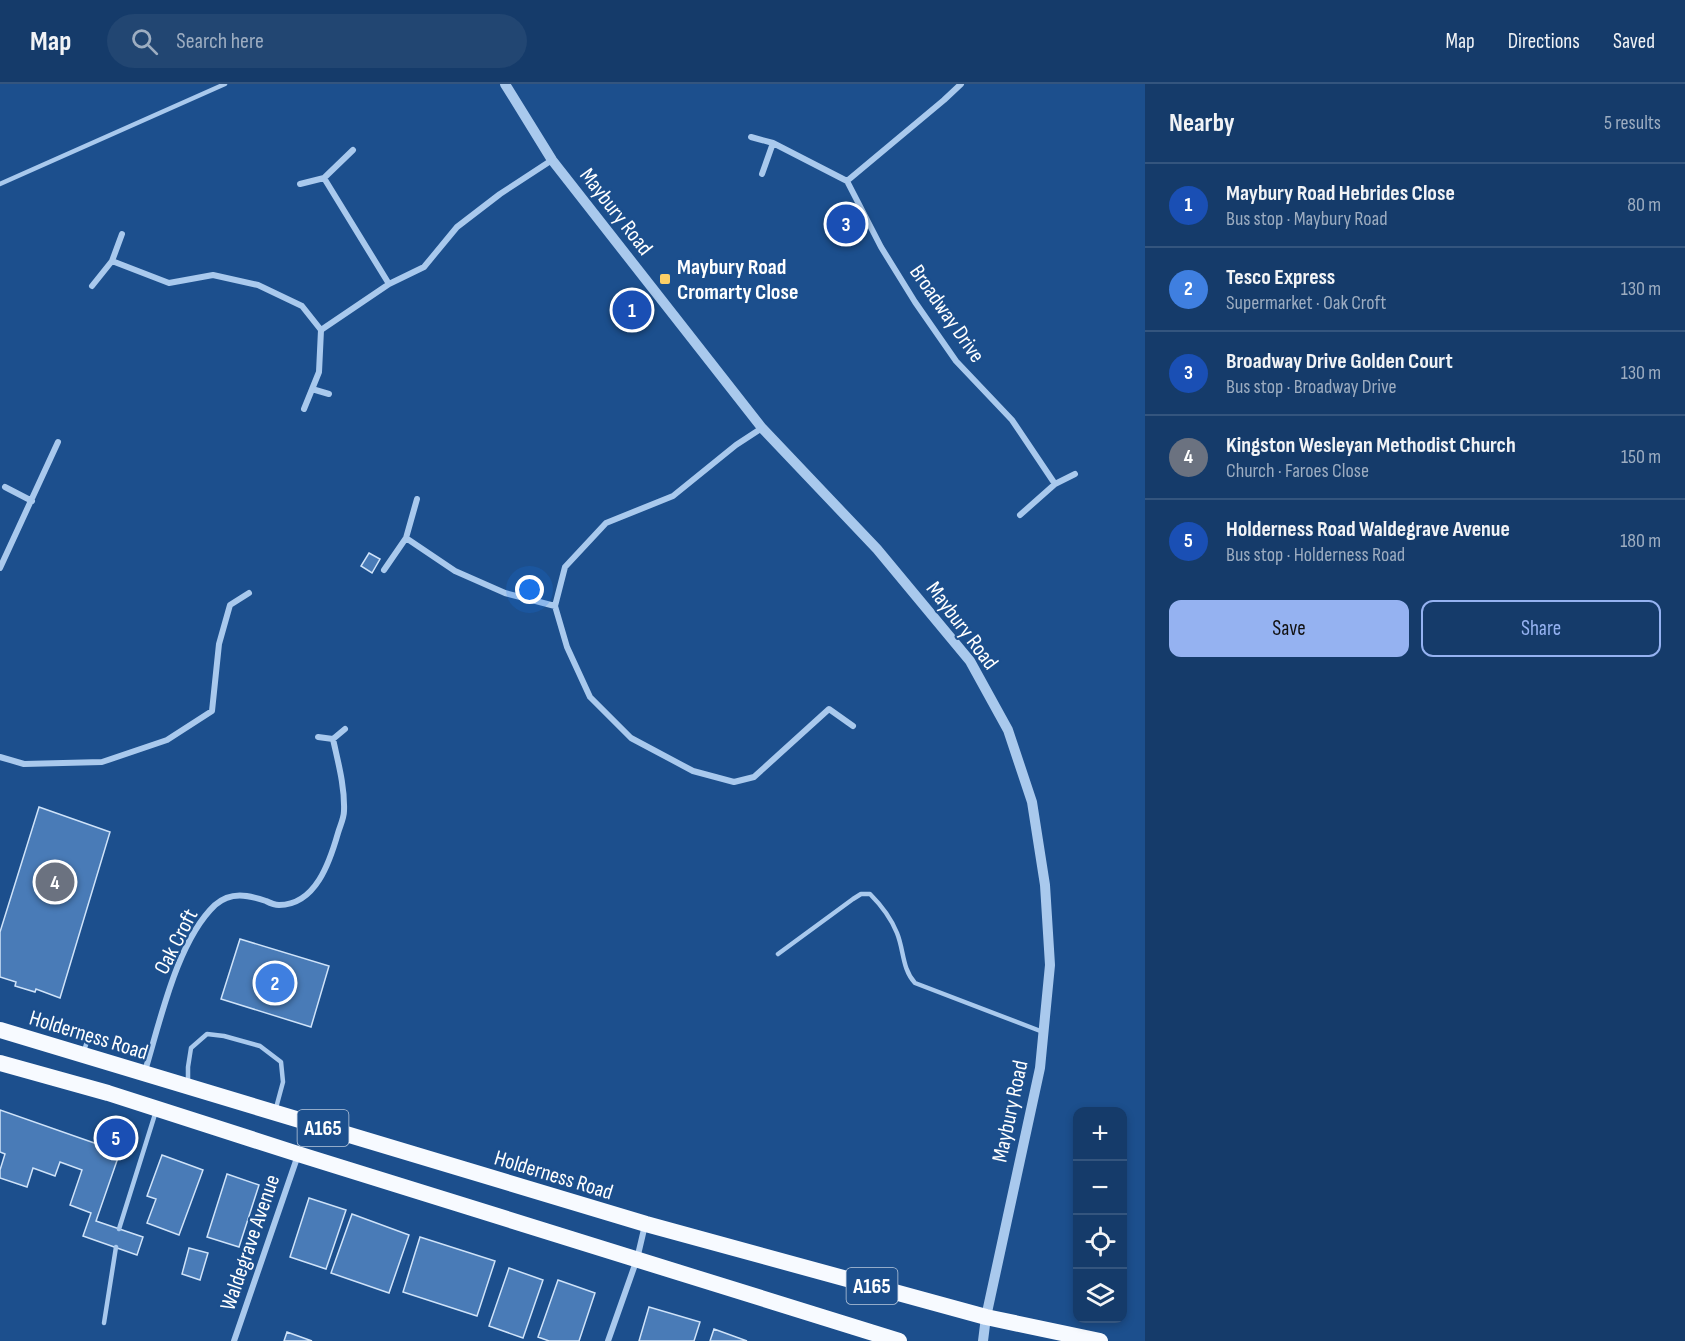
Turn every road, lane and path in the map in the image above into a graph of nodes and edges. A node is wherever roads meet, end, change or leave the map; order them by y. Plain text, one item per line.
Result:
1 (225, 84) edge
2 (505, 84) edge
3 (962, 84) edge
4 (751, 137) dead end
5 (773, 143) junction
6 (352, 150) dead end
7 (552, 160) junction
8 (762, 174) dead end
9 (324, 178) junction
10 (847, 181) junction
11 (0, 184) edge
12 (300, 184) dead end
13 (122, 234) dead end
14 (112, 261) junction
15 (389, 284) junction
16 (92, 286) dead end
17 (321, 330) junction
18 (312, 389) junction
19 (329, 394) dead end
20 (304, 409) dead end
21 (762, 428) junction
22 (58, 442) dead end
23 (1074, 474) dead end
24 (1055, 484) junction
25 (5, 487) dead end
26 (417, 499) dead end
27 (32, 501) junction
28 (1020, 515) dead end
29 (406, 538) junction
30 (0, 568) edge
31 (384, 570) dead end
32 (249, 593) dead end
33 (555, 606) junction
34 (853, 726) dead end
35 (345, 729) dead end
36 (318, 737) dead end
37 (333, 739) junction
38 (0, 757) edge
39 (778, 954) dead end
40 (0, 1030) edge
41 (1043, 1032) junction
42 (89, 1035) dead end
43 (82, 1056) junction
44 (0, 1063) edge
45 (144, 1075) junction
46 (189, 1088) junction
47 (157, 1109) junction
48 (274, 1114) junction
49 (298, 1154) junction
50 (646, 1224) junction
51 (119, 1229) dead end
52 (116, 1247) dead end
53 (637, 1259) junction
54 (986, 1317) junction
55 (104, 1323) dead end
56 (234, 1341) edge
57 (608, 1341) edge
58 (899, 1341) edge
59 (982, 1341) edge
60 (1100, 1341) edge

1 - 11 lane
2 - 7 street, Maybury Road
3 - 10 street
4 - 5 street
5 - 8 street
5 - 10 street
6 - 9 street
7 - 15 street
7 - 21 street, Maybury Road
9 - 12 street
9 - 15 street
10 - 24 street, Broadway Drive
13 - 14 street
14 - 16 street
14 - 17 street
15 - 17 street
17 - 18 street
18 - 19 street
18 - 20 street
21 - 33 street
21 - 41 street, Maybury Road
22 - 27 street
23 - 24 street
24 - 28 street
25 - 27 street
26 - 29 street
27 - 30 street
29 - 31 street
29 - 33 street
32 - 38 street
33 - 34 street
35 - 37 street
36 - 37 street
37 - 45 street, Oak Croft
39 - 41 lane
40 - 43 highway, Holderness Road / A165
41 - 54 street, Maybury Road
42 - 43 lane
43 - 45 highway, Holderness Road / A165
44 - 47 highway, A165
45 - 46 highway, Holderness Road / A165
46 - 48 highway, Holderness Road / A165
46 - 48 lane
47 - 49 highway, A165
47 - 51 lane
48 - 50 highway, Holderness Road / A165
49 - 53 highway, A165
49 - 56 street, Waldegrave Avenue
50 - 53 street
50 - 54 highway, Holderness Road / A165
52 - 55 lane
53 - 57 street
53 - 58 highway, A165
54 - 59 street, Maybury Road
54 - 60 highway, Holderness Road / A165

